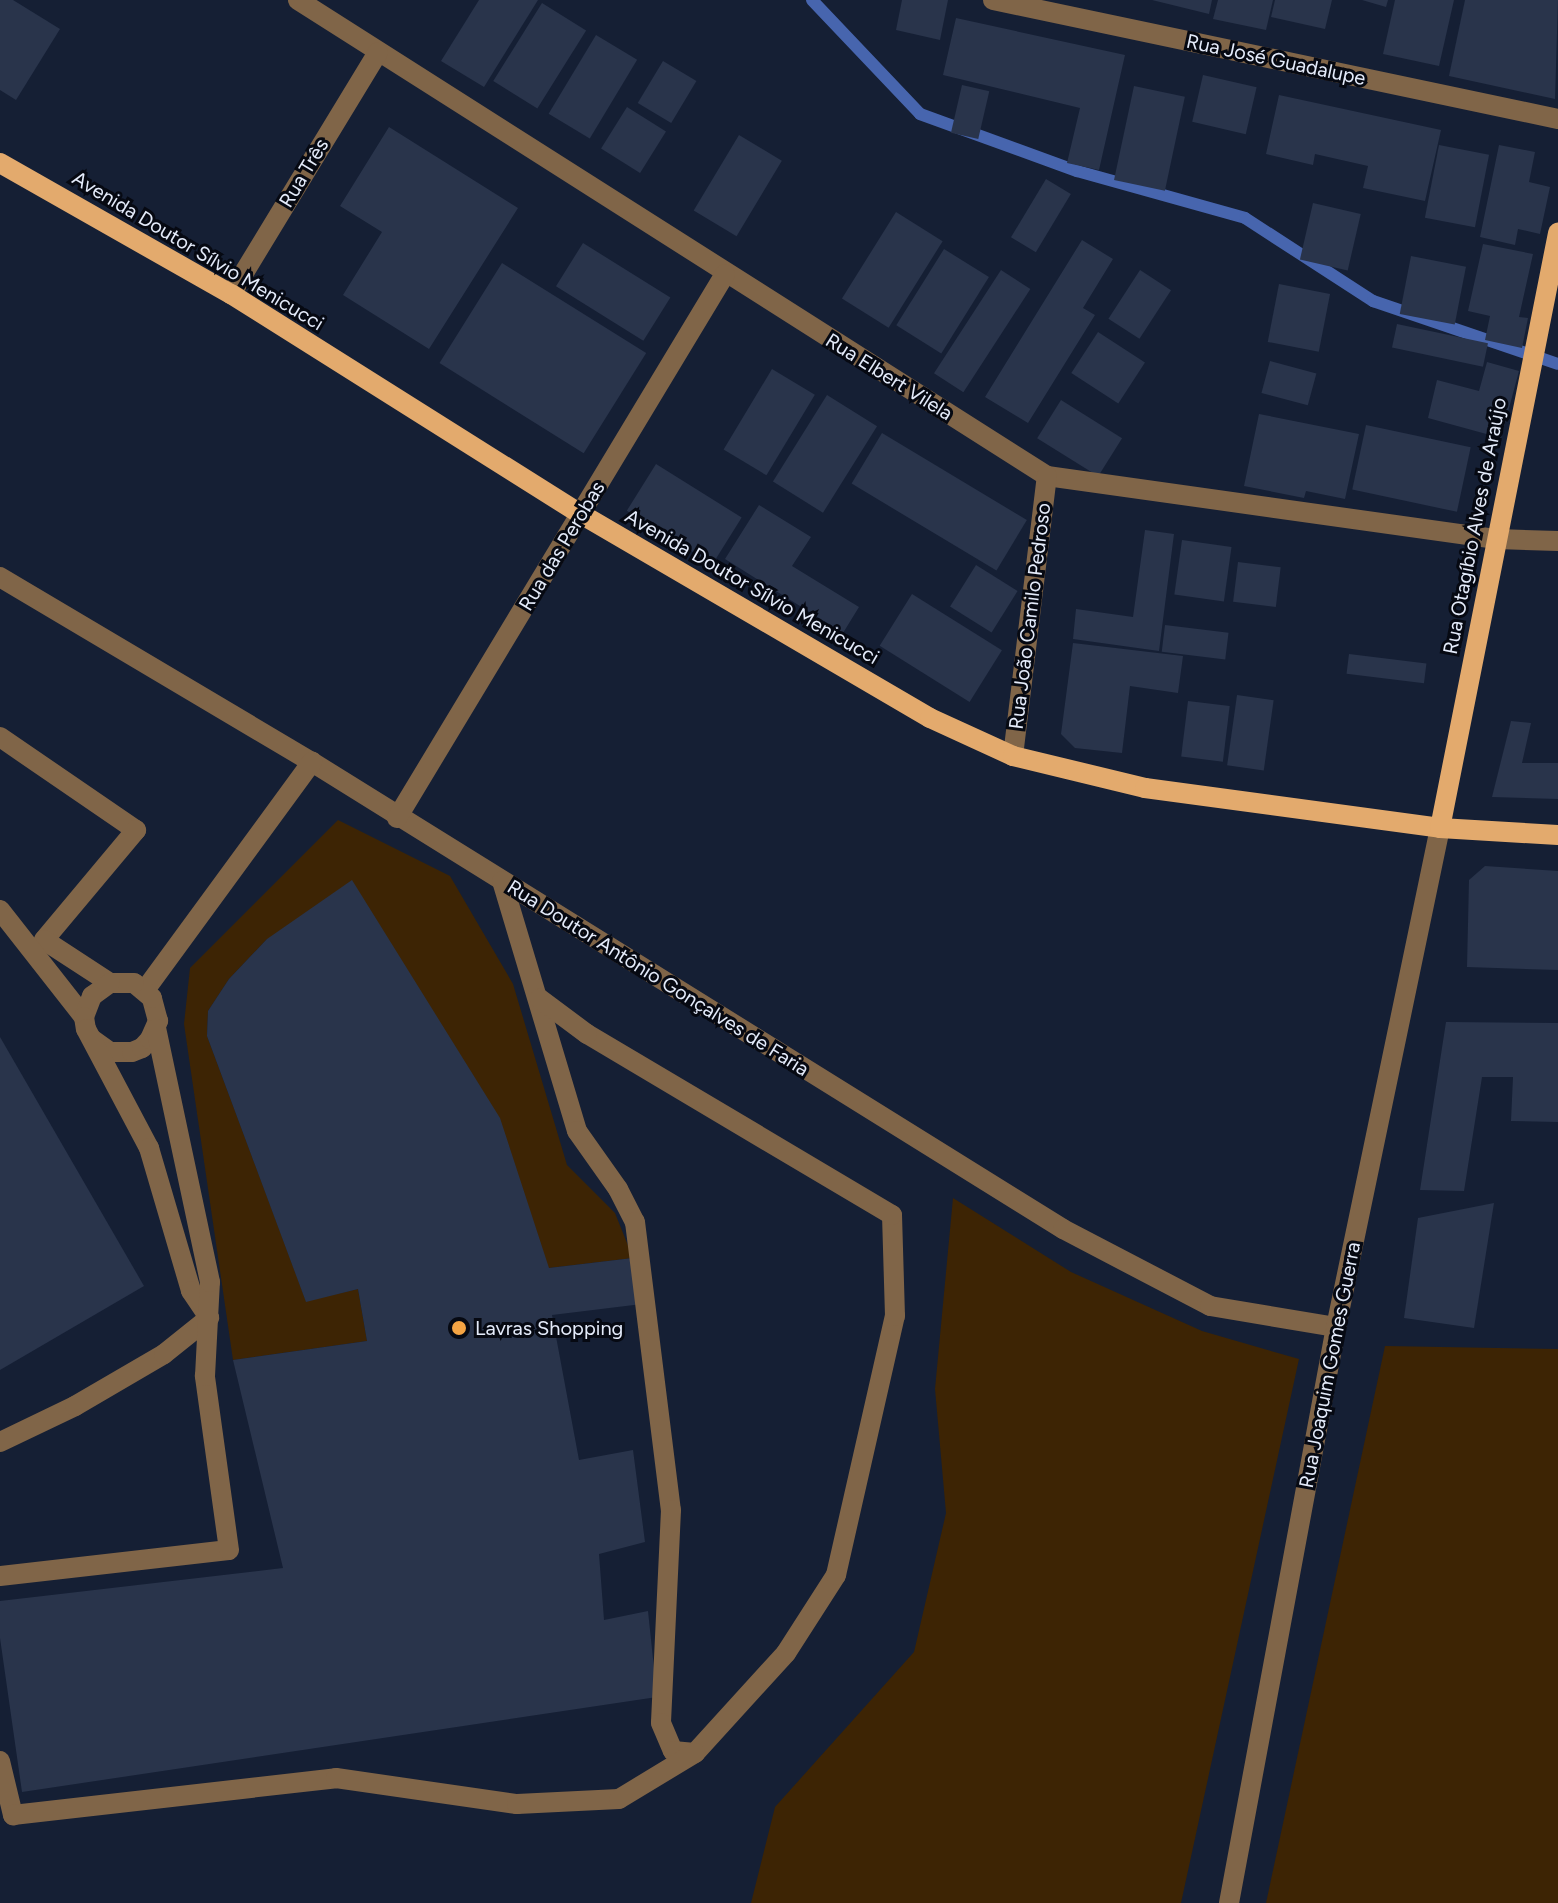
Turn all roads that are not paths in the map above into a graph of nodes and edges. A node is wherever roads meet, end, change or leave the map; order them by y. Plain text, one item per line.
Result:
1 (298, 0) edge
2 (993, 0) edge
3 (378, 52) junction
4 (1558, 119) edge
5 (0, 163) edge
6 (1558, 233) edge
7 (725, 274) junction
8 (231, 294) junction
9 (1047, 476) junction
10 (581, 514) junction
11 (1497, 539) junction
12 (1558, 541) edge
13 (0, 577) edge
14 (0, 737) edge
15 (1013, 756) junction
16 (312, 762) junction
17 (397, 818) junction
18 (1440, 828) junction
19 (1558, 835) edge
20 (502, 881) junction
21 (0, 910) edge
22 (110, 983) junction
23 (145, 990) junction
24 (540, 999) junction
25 (84, 1017) junction
26 (156, 1029) junction
27 (92, 1039) junction
28 (209, 1318) junction
29 (1336, 1327) junction
30 (0, 1442) edge
31 (0, 1576) edge
32 (695, 1753) junction
33 (0, 1761) edge
34 (1229, 1903) edge

1 - 3 street, Rua Elbert Vilela
2 - 4 street, Rua José Guadalupe
3 - 7 street, Rua Elbert Vilela
3 - 8 street, Rua Três
5 - 8 main road, Avenida Doutor Sílvio Menicucci
6 - 11 main road, Rua Otagíbio Alves de Araújo
7 - 9 street, Rua Elbert Vilela
7 - 10 street, Rua das Perobas
8 - 10 main road, Avenida Doutor Sílvio Menicucci
9 - 11 street, Rua Elbert Vilela
9 - 15 street, Rua João Camilo Pedroso
10 - 15 main road, Avenida Doutor Sílvio Menicucci
10 - 17 street, Rua das Perobas
11 - 12 street, Rua Elbert Vilela
11 - 18 main road, Rua Otagíbio Alves de Araújo
13 - 16 street, Rua Doutor Antônio Gonçalves de Faria
14 - 22 street
15 - 18 main road, Avenida Doutor Sílvio Menicucci
16 - 17 street, Rua Doutor Antônio Gonçalves de Faria
16 - 23 street
17 - 20 street, Rua Doutor Antônio Gonçalves de Faria
18 - 19 main road, Avenida Doutor Sílvio Menicucci
18 - 29 street, Rua Joaquim Gomes Guerra
20 - 24 street
20 - 29 street, Rua Doutor Antônio Gonçalves de Faria
21 - 25 street
22 - 23 street
22 - 25 street
23 - 26 street
24 - 32 street
24 - 32 street
25 - 27 street
26 - 27 street
26 - 28 street
27 - 28 street
28 - 30 street
28 - 31 street
29 - 34 street, Rua Joaquim Gomes Guerra
32 - 33 street

